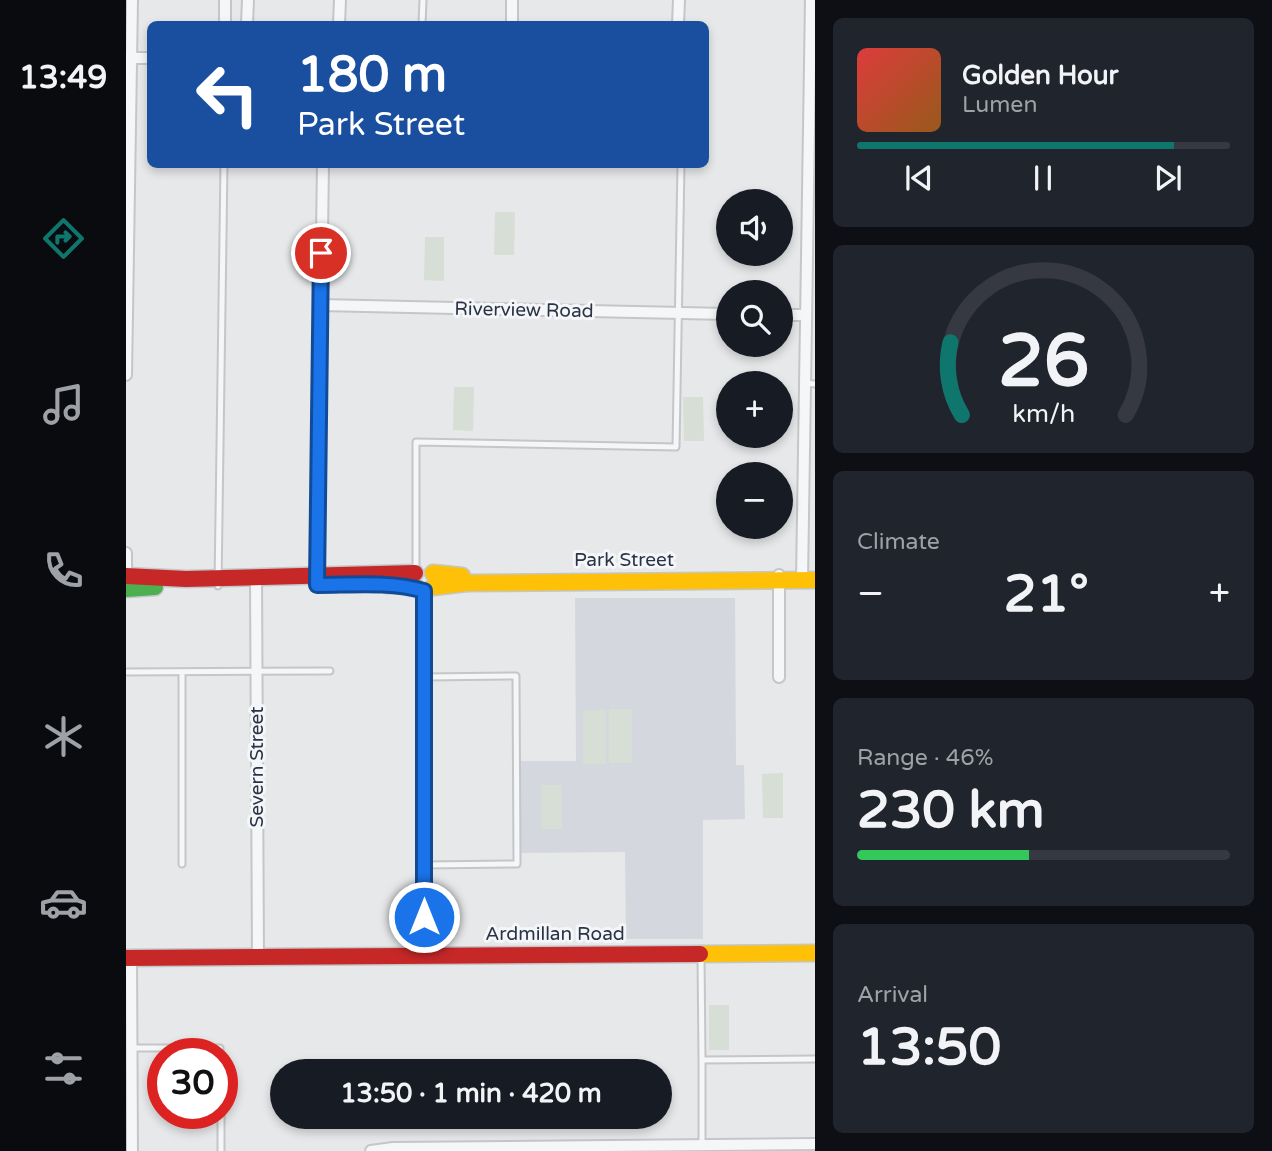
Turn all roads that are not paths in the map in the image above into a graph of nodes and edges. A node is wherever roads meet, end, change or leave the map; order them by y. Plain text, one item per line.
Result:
1 (132, 0) edge
2 (225, 0) edge
3 (248, 0) edge
4 (340, 0) edge
5 (423, 0) edge
6 (512, 0) edge
7 (679, 0) edge
8 (811, 0) edge
9 (225, 21) edge
10 (247, 21) edge
11 (340, 21) edge
12 (422, 21) edge
13 (512, 21) edge
14 (678, 21) edge
15 (128, 58) edge
16 (147, 58) edge
17 (225, 168) edge
18 (323, 168) edge
19 (681, 168) edge
20 (320, 305) junction
21 (678, 313) junction
22 (716, 314) edge
23 (793, 315) edge
24 (804, 315) junction
25 (126, 376) edge
26 (809, 384) edge
27 (126, 553) edge
28 (126, 576) edge
29 (809, 576) edge
30 (779, 577) junction
31 (423, 580) junction
32 (317, 581) junction
33 (218, 582) junction
34 (256, 582) junction
35 (126, 587) edge
36 (257, 671) junction
37 (330, 671) dead end
38 (126, 672) edge
39 (181, 673) junction
40 (425, 677) junction
41 (779, 677) dead end
42 (182, 864) dead end
43 (424, 864) junction
44 (815, 953) edge
45 (701, 954) junction
46 (258, 956) junction
47 (424, 956) junction
48 (128, 958) edge
49 (132, 1048) junction
50 (147, 1048) edge
51 (815, 1059) edge
52 (702, 1060) junction
53 (221, 1129) edge
54 (815, 1144) edge
55 (708, 1147) edge
56 (561, 1149) edge
57 (132, 1151) edge
58 (221, 1151) edge
59 (371, 1151) edge

1 - 15 street
2 - 9 street
3 - 10 street
4 - 11 street
5 - 12 lane
6 - 13 street
7 - 14 street
8 - 24 street
15 - 16 street
15 - 25 street
17 - 33 lane
18 - 20 street
19 - 21 lane
20 - 21 street, Riverview Road
20 - 32 street
21 - 22 street, Riverview Road
21 - 31 lane
23 - 24 street
24 - 26 street
26 - 29 street
27 - 28 street
28 - 33 street, Park Street
28 - 35 street
29 - 30 street, Park Street
30 - 31 street, Park Street
30 - 41 street
31 - 32 street, Park Street
31 - 40 street
32 - 34 street, Park Street
33 - 34 street, Park Street
33 - 35 street, Park Street
34 - 36 street, Severn Street
36 - 37 lane
36 - 39 lane
36 - 46 street, Severn Street
38 - 39 lane
39 - 42 lane
40 - 43 street
40 - 43 lane
43 - 47 street
44 - 45 street, Ardmillan Road
45 - 47 street, Ardmillan Road
45 - 52 lane
46 - 47 street, Ardmillan Road
46 - 48 street, Ardmillan Road
48 - 49 street
49 - 50 lane
49 - 57 street
51 - 52 lane
52 - 55 lane
53 - 58 lane
54 - 55 street
55 - 56 street
56 - 59 street

